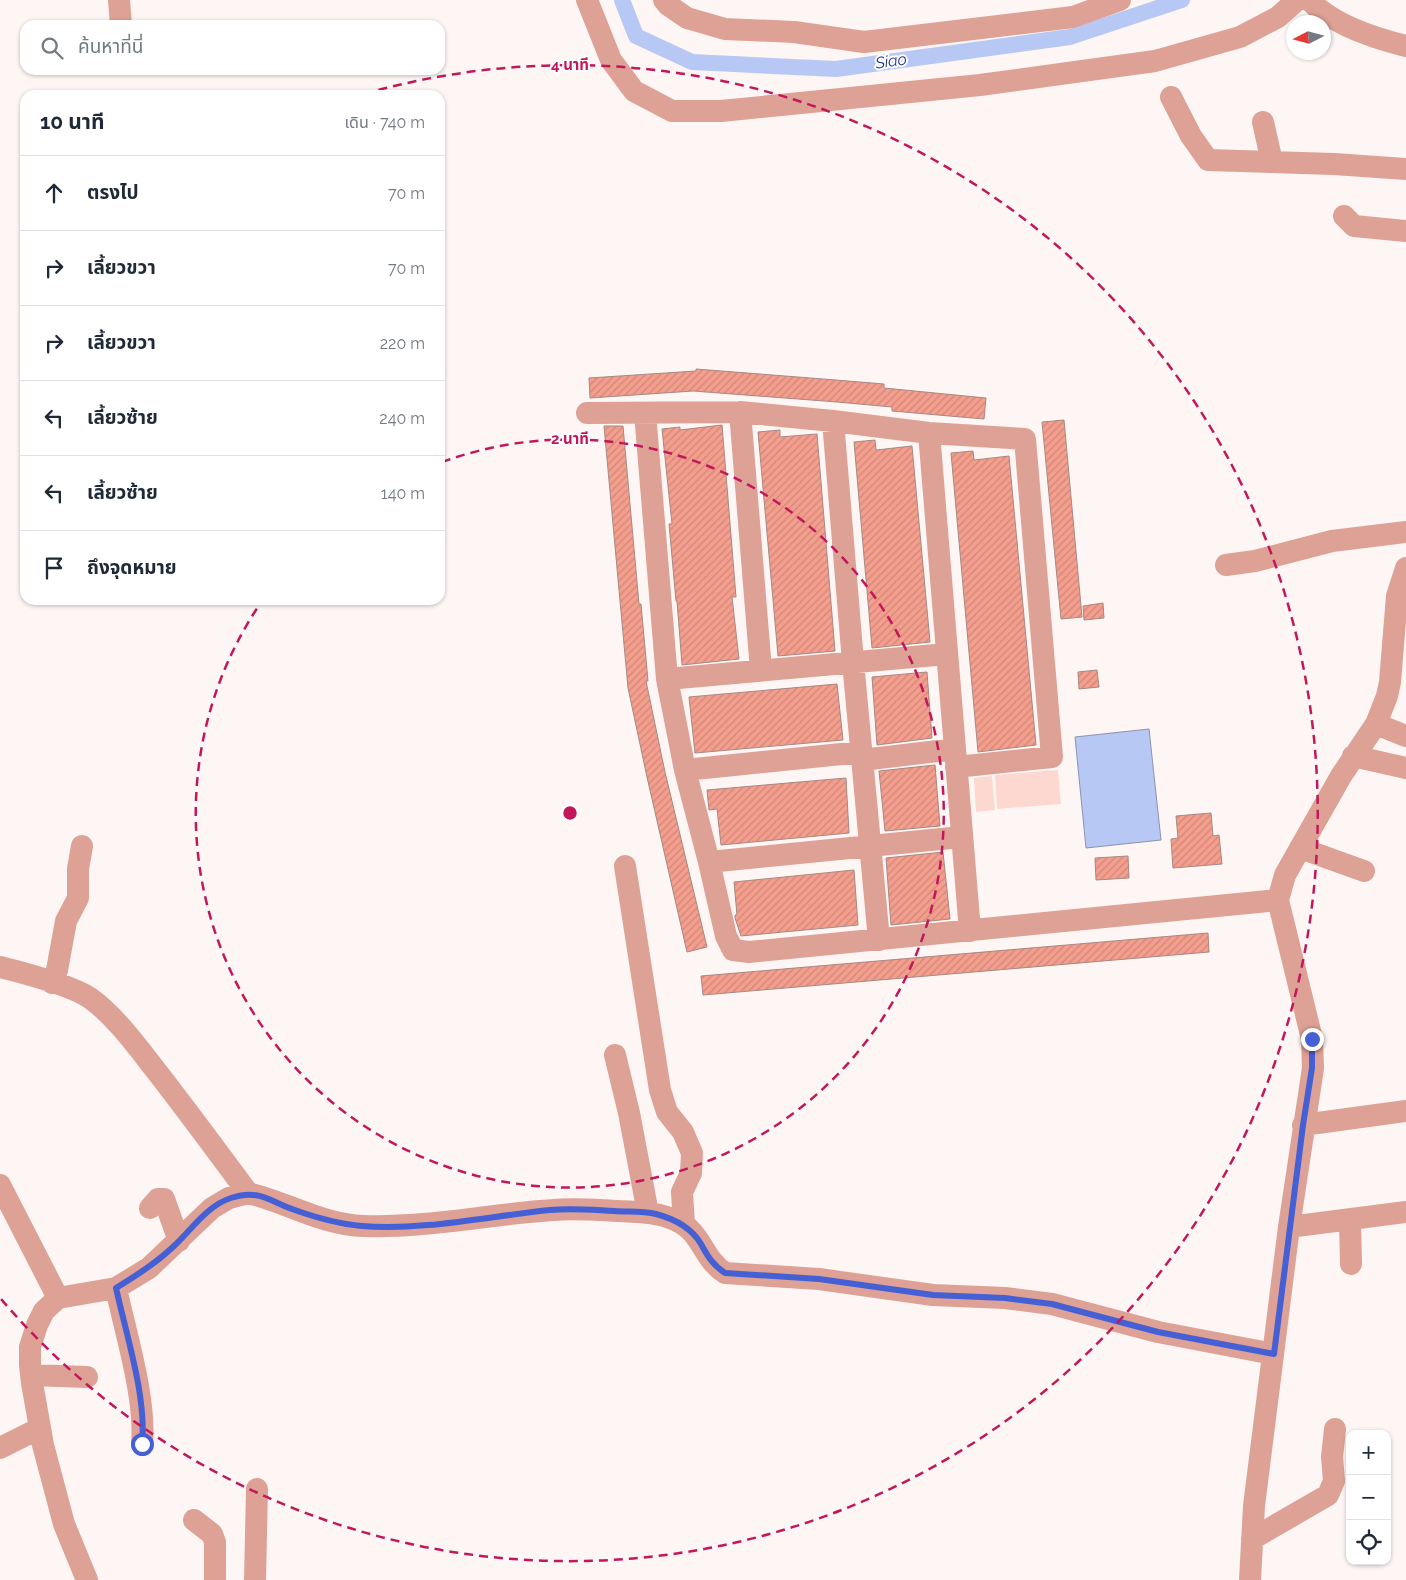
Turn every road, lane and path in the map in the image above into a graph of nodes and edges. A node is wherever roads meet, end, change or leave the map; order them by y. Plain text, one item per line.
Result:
1 (119, 0) edge
2 (587, 0) edge
3 (664, 0) edge
4 (1120, 0) edge
5 (1297, 0) edge
6 (1309, 0) edge
7 (121, 20) edge
8 (1406, 46) edge
9 (1171, 97) dead end
10 (1263, 122) dead end
11 (1272, 162) junction
12 (1406, 169) edge
13 (1344, 216) dead end
14 (1406, 231) edge
15 (645, 412) junction
16 (740, 412) junction
17 (586, 413) dead end
18 (833, 421) junction
19 (929, 433) junction
20 (1406, 532) edge
21 (1226, 565) dead end
22 (1406, 568) edge
23 (947, 654) junction
24 (853, 662) junction
25 (761, 670) junction
26 (667, 679) junction
27 (1376, 724) junction
28 (1406, 736) edge
29 (862, 756) junction
30 (1353, 756) junction
31 (955, 758) junction
32 (1406, 768) edge
33 (685, 770) junction
34 (962, 837) junction
35 (870, 845) junction
36 (82, 846) dead end
37 (1300, 848) junction
38 (709, 862) junction
39 (625, 866) dead end
40 (1364, 871) dead end
41 (1278, 900) junction
42 (970, 931) junction
43 (879, 940) junction
44 (0, 967) edge
45 (52, 983) junction
46 (615, 1055) dead end
47 (1406, 1111) edge
48 (1303, 1125) junction
49 (0, 1185) edge
50 (248, 1193) junction
51 (150, 1208) dead end
52 (1406, 1212) edge
53 (648, 1213) junction
54 (1350, 1220) junction
55 (684, 1225) junction
56 (1289, 1227) junction
57 (179, 1241) junction
58 (1350, 1264) dead end
59 (116, 1288) junction
60 (58, 1298) junction
61 (1274, 1354) junction
62 (31, 1375) junction
63 (87, 1377) dead end
64 (40, 1428) junction
65 (1335, 1429) dead end
66 (142, 1444) dead end
67 (0, 1448) edge
68 (257, 1488) dead end
69 (194, 1520) dead end
70 (1252, 1539) junction
71 (87, 1580) edge
72 (215, 1580) edge
73 (255, 1580) edge
74 (1250, 1580) edge

1 - 7 street
2 - 5 street
3 - 4 street
6 - 8 street
9 - 11 street
10 - 11 street
11 - 12 street
13 - 14 street
15 - 16 street
15 - 17 street
15 - 26 street
16 - 18 street
16 - 25 street
18 - 19 street
18 - 24 street
19 - 23 street
19 - 31 street
20 - 21 street
22 - 27 street
23 - 24 street
23 - 31 street
24 - 25 street
24 - 29 street
25 - 26 street
26 - 33 street
27 - 28 street
27 - 30 street
29 - 31 street
29 - 33 street
29 - 35 street
30 - 32 street
30 - 37 street
31 - 34 street
33 - 38 street
34 - 35 street
34 - 42 street
35 - 38 street
35 - 43 street
36 - 45 street
37 - 40 street
37 - 41 street
38 - 43 street
39 - 55 street
41 - 42 street
41 - 48 street
42 - 43 street
44 - 45 street
45 - 50 street
46 - 53 street
47 - 48 street
48 - 56 street
49 - 60 street
50 - 53 street
50 - 57 street
51 - 57 street
52 - 54 street
53 - 55 street
54 - 56 street
54 - 58 street
55 - 61 street
56 - 61 street
57 - 59 street
59 - 60 street
59 - 66 street
60 - 62 street
61 - 70 street
62 - 63 street
62 - 64 street
64 - 67 street
64 - 71 street
65 - 70 street
68 - 73 street
69 - 72 street
70 - 74 street

